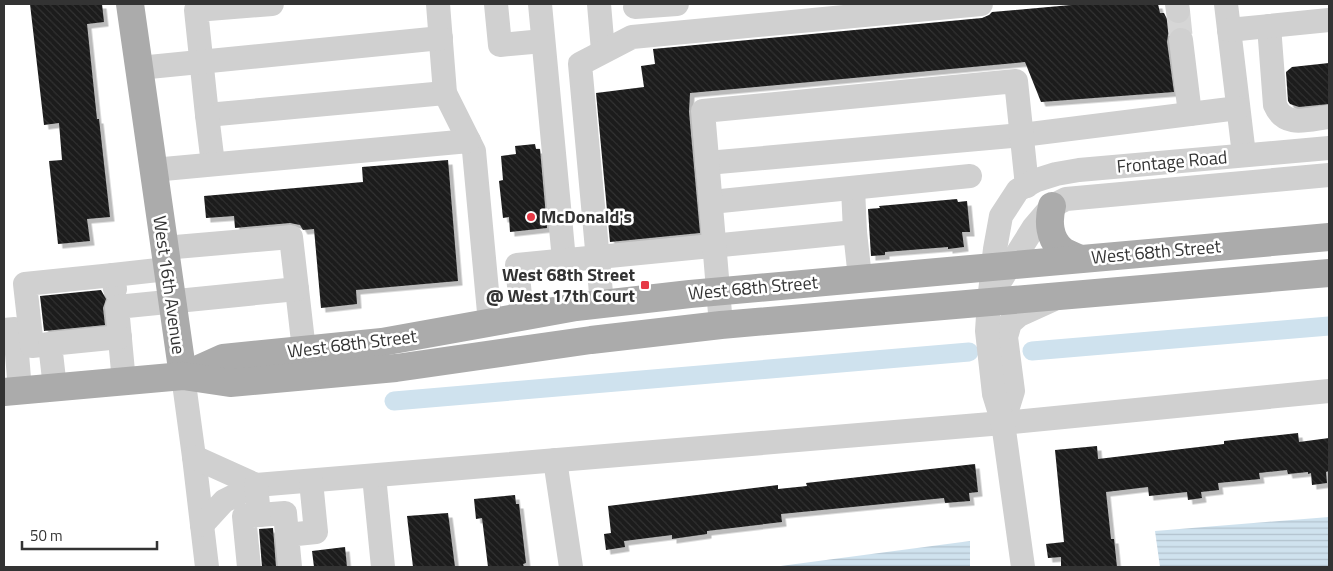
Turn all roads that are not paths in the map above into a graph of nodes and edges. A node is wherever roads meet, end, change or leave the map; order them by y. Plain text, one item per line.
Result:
1 (130, 4) edge
2 (272, 4) edge
3 (438, 4) edge
4 (496, 4) edge
5 (540, 4) edge
6 (599, 4) edge
7 (677, 4) edge
8 (981, 4) edge
9 (1226, 4) edge
10 (635, 8) dead end
11 (1329, 24) edge
12 (1269, 26) junction
13 (1229, 30) junction
14 (441, 38) junction
15 (1181, 40) tunnel mouth
16 (543, 41) junction
17 (603, 51) junction
18 (202, 61) junction
19 (139, 68) junction
20 (445, 93) junction
21 (1238, 108) junction
22 (1190, 114) junction
23 (207, 115) junction
24 (1329, 117) edge
25 (1022, 135) junction
26 (469, 141) junction
27 (1329, 148) edge
28 (1244, 156) junction
29 (707, 163) junction
30 (213, 164) junction
31 (153, 170) junction
32 (1329, 175) edge
33 (970, 176) dead end
34 (1208, 186) junction
35 (853, 188) junction
36 (1023, 188) junction
37 (711, 202) junction
38 (1052, 206) junction
39 (855, 232) junction
40 (1329, 237) edge
41 (715, 246) junction
42 (598, 258) junction
43 (165, 259) junction
44 (1080, 259) junction
45 (564, 260) junction
46 (1002, 266) junction
47 (1329, 273) edge
48 (114, 275) junction
49 (860, 278) junction
50 (297, 289) junction
51 (718, 292) junction
52 (1066, 294) junction
53 (988, 301) junction
54 (172, 302) junction
55 (602, 304) junction
56 (117, 307) junction
57 (522, 317) junction
58 (490, 323) junction
59 (721, 325) junction
60 (4, 330) edge
61 (120, 337) junction
62 (50, 344) junction
63 (304, 350) junction
64 (182, 376) junction
65 (124, 382) junction
66 (55, 388) junction
67 (12, 391) edge
68 (1329, 391) edge
69 (1003, 423) junction
70 (194, 457) junction
71 (555, 460) junction
72 (374, 476) junction
73 (311, 481) junction
74 (256, 485) junction
75 (259, 515) junction
76 (202, 525) junction
77 (287, 535) junction
78 (207, 567) edge
79 (249, 567) edge
80 (290, 567) edge
81 (383, 567) edge
82 (570, 567) edge
83 (1023, 567) edge

1 - 19 main road, West 16th Avenue
2 - 18 street
3 - 14 street
4 - 16 street
5 - 16 street
6 - 17 street
7 - 10 street
8 - 17 street
9 - 13 street
11 - 12 street
12 - 13 street
12 - 24 street
13 - 21 street
14 - 18 street
14 - 20 street
15 - 22 street
16 - 45 street
17 - 42 street
18 - 19 street
18 - 23 street
19 - 31 main road, West 16th Avenue
20 - 23 street
20 - 26 street
21 - 22 street
21 - 28 street
22 - 25 street
23 - 30 street
25 - 29 street
25 - 29 street
25 - 36 street
26 - 30 street
26 - 58 street
27 - 28 street, Frontage Road
28 - 34 street
28 - 36 street, Frontage Road
29 - 37 street
30 - 31 street
31 - 43 main road, West 16th Avenue
32 - 34 street, Frontage Road
33 - 35 street
34 - 38 street, Frontage Road
35 - 37 street
35 - 39 street
36 - 46 street
37 - 41 street
38 - 44 main road
38 - 46 street
39 - 41 street
39 - 49 street
40 - 44 main road, West 68th Street
41 - 42 street
41 - 51 street
42 - 45 street
42 - 55 street
43 - 48 street
43 - 50 street
43 - 54 main road, West 16th Avenue
44 - 46 main road, West 68th Street
45 - 57 street
46 - 49 main road, West 68th Street
46 - 53 street
47 - 52 main road, West 68th Street
48 - 56 street
48 - 62 street
49 - 51 main road, West 68th Street
50 - 54 street
50 - 63 street
51 - 55 main road, West 68th Street
51 - 59 street
52 - 53 main road, West 68th Street
52 - 69 street
53 - 59 main road, West 68th Street
53 - 69 street
54 - 56 street
54 - 64 main road, West 16th Avenue
55 - 57 main road, West 68th Street
56 - 61 street
57 - 58 main road, West 68th Street
58 - 63 main road, West 68th Street
59 - 64 main road, West 68th Street
60 - 67 street
61 - 62 street
61 - 65 street
62 - 66 street
63 - 64 main road, West 68th Street
64 - 65 main road, West 68th Street
64 - 70 street, West 16th Avenue
65 - 66 main road, West 68th Street
66 - 67 main road, West 68th Street
68 - 69 street
69 - 71 street
69 - 83 street
70 - 74 street
70 - 76 street, West 16th Avenue
71 - 72 street
71 - 82 street
72 - 73 street
72 - 81 street
73 - 74 street
73 - 77 street
74 - 75 street
74 - 76 street
75 - 77 street
75 - 79 street
76 - 78 street, West 16th Avenue
77 - 80 street

